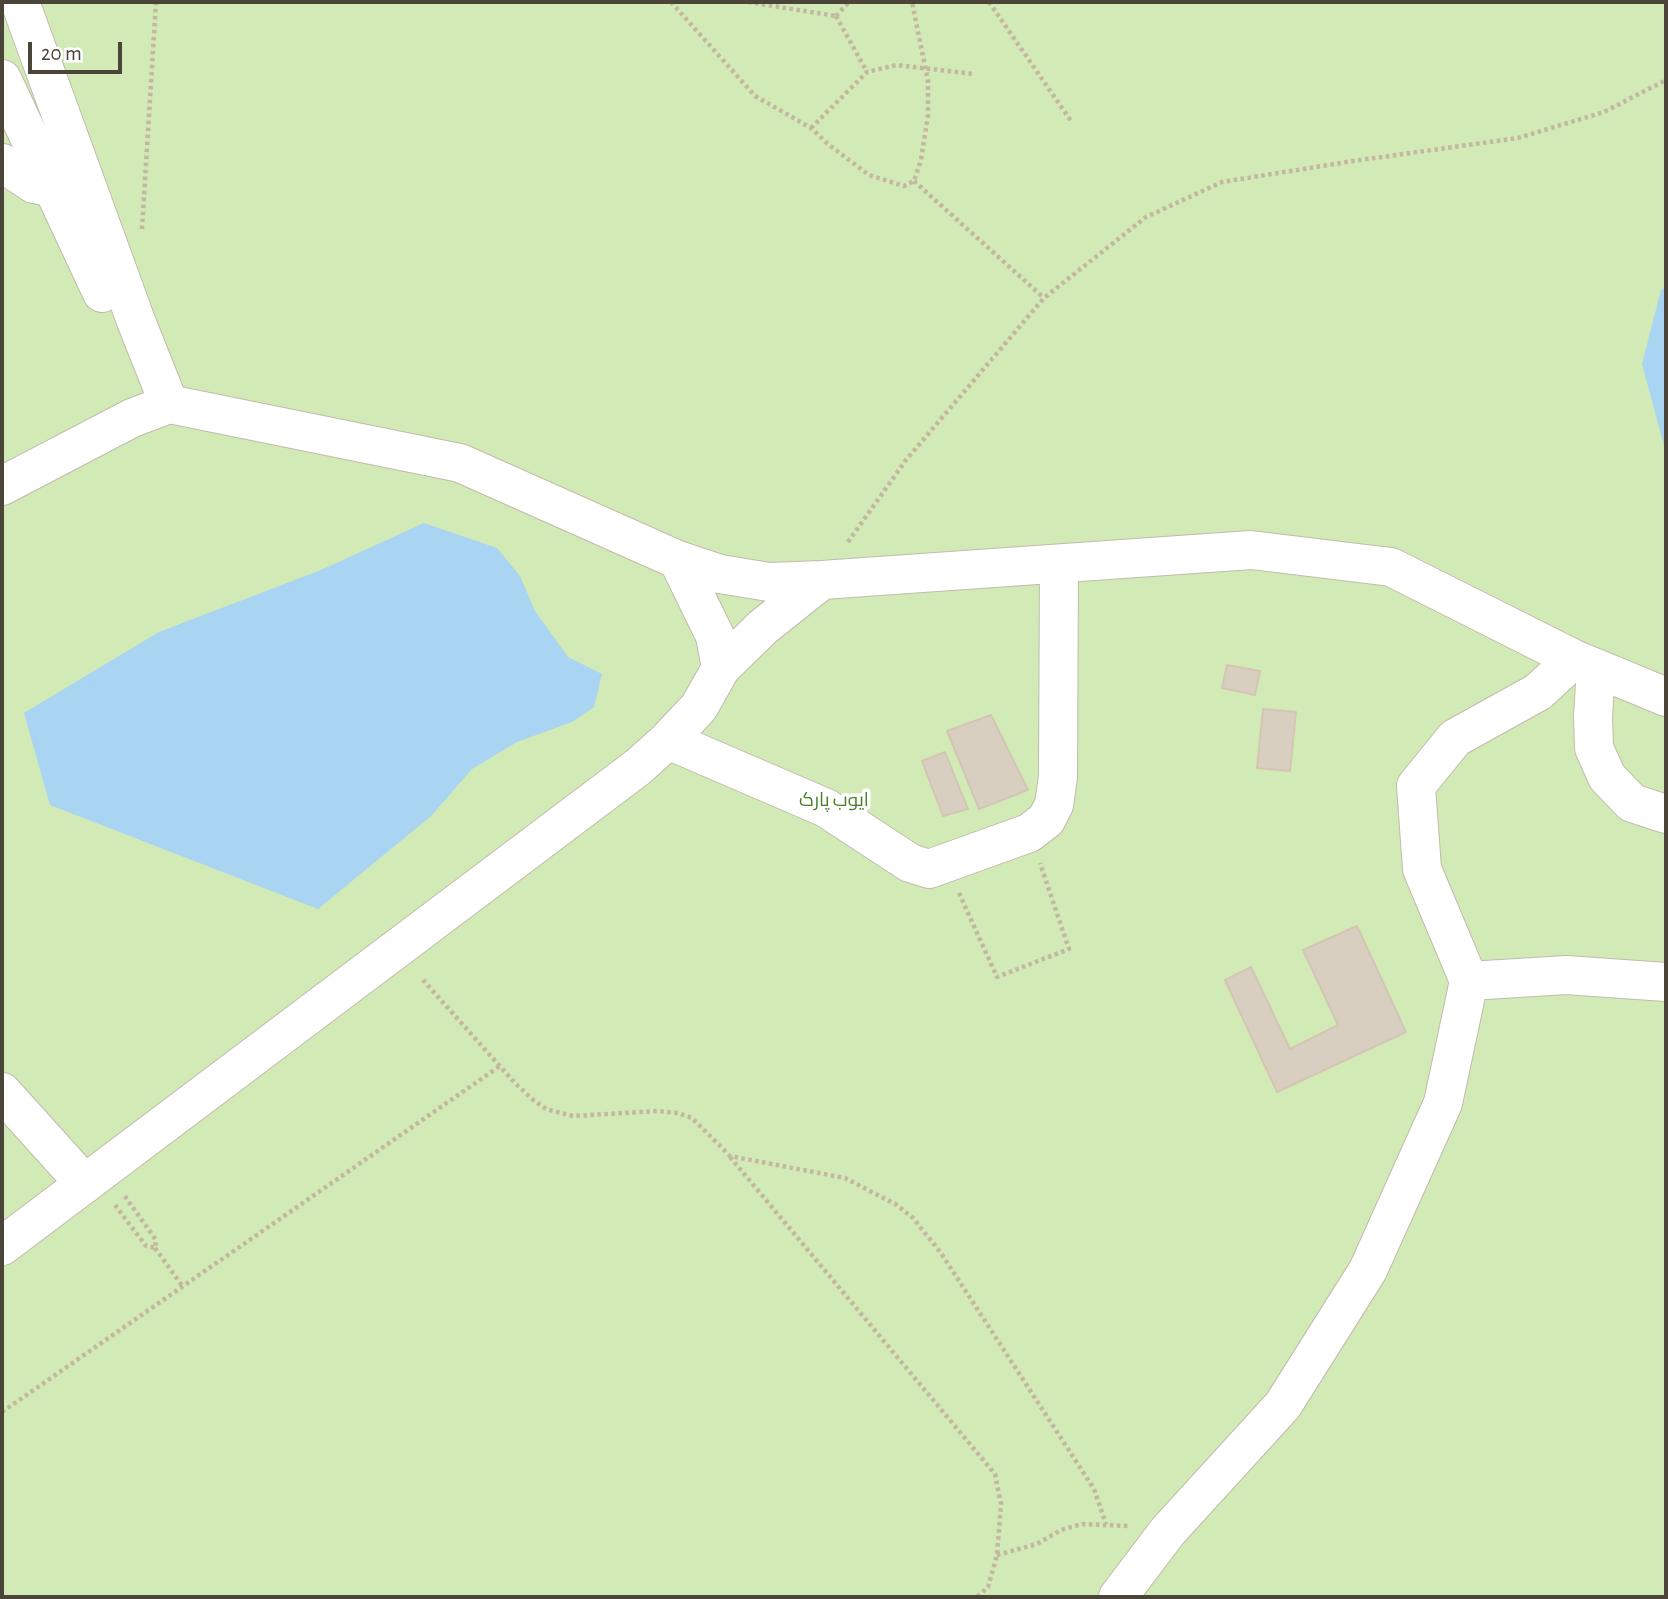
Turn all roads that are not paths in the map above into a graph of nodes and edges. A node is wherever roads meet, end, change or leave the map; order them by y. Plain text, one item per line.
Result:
1 (20, 2) edge
2 (2, 79) edge
3 (2, 163) edge
4 (53, 188) junction
5 (136, 321) junction
6 (169, 404) junction
7 (62, 455) junction
8 (2, 461) edge
9 (2, 486) edge
10 (678, 560) junction
11 (1059, 565) junction
12 (822, 580) junction
13 (1585, 664) junction
14 (721, 668) junction
15 (1666, 696) edge
16 (668, 740) junction
17 (1666, 814) edge
18 (1469, 981) junction
19 (1666, 982) edge
20 (2, 1092) edge
21 (95, 1177) junction
22 (2, 1246) edge
23 (1118, 1597) edge

1 - 5 street
2 - 4 street
3 - 4 street
4 - 5 street
5 - 6 street
6 - 7 street
6 - 10 street
7 - 8 street
7 - 9 street
10 - 12 street
10 - 14 street
11 - 12 street
11 - 13 street
11 - 16 street
12 - 14 street
13 - 15 street
13 - 17 street
13 - 18 street
14 - 16 street
16 - 21 street
18 - 19 street
18 - 23 street
20 - 21 street
21 - 22 street

